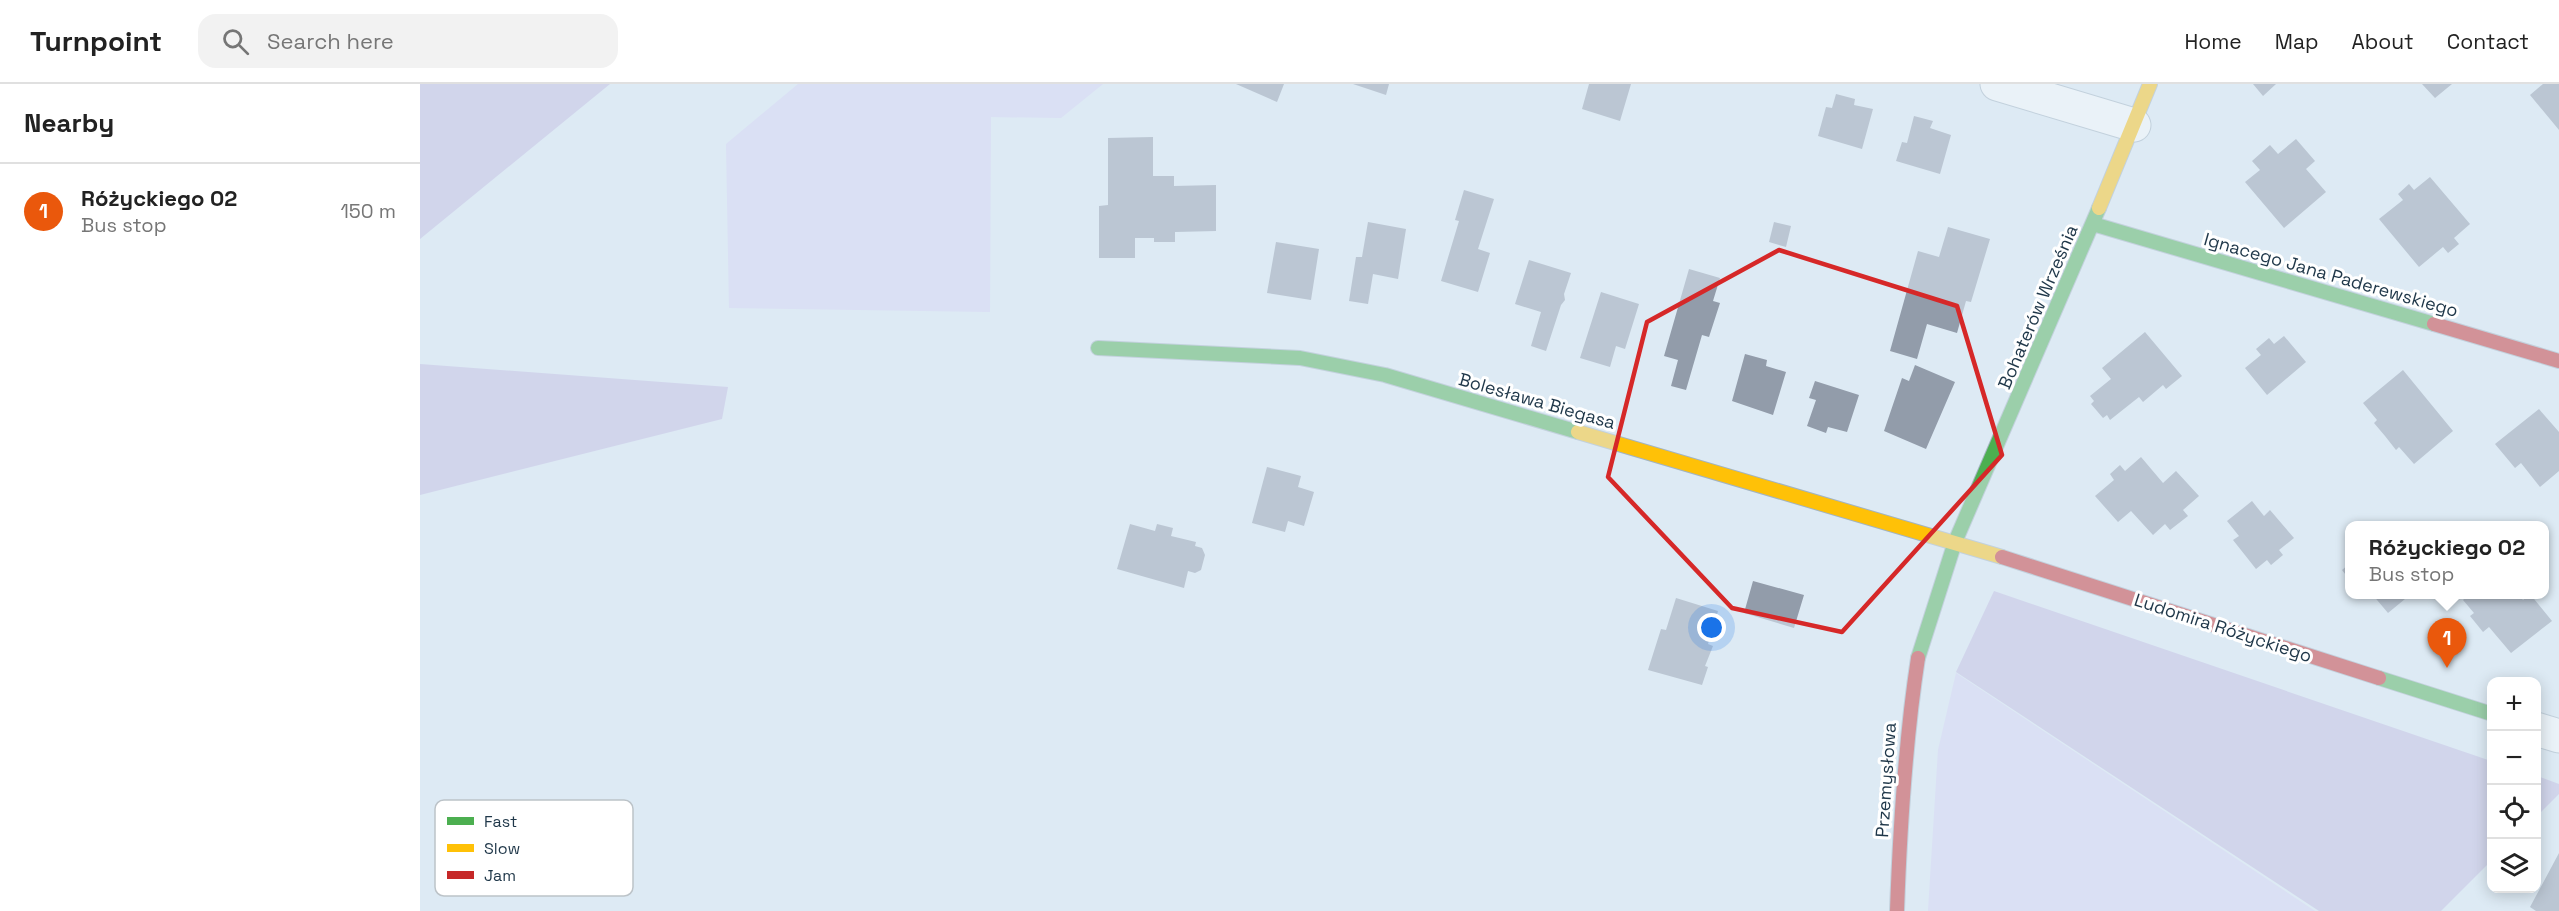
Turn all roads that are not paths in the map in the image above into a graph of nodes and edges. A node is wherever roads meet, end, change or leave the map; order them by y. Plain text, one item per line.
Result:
1 (1998, 84) edge
2 (2150, 84) edge
3 (2134, 125) junction
4 (2093, 224) junction
5 (1098, 348) dead end
6 (2559, 361) edge
7 (1955, 542) junction
8 (1919, 653) joint
9 (2487, 712) edge
10 (2541, 731) edge
11 (2559, 736) edge
12 (1897, 911) edge

1 - 3 street
2 - 3 street, Bohaterów Września
3 - 4 street, Bohaterów Września
4 - 6 street, Ignacego Jana Paderewskiego
4 - 7 street, Bohaterów Września
5 - 7 street, Bolesława Biegasa
7 - 8 street, Bohaterów Września
7 - 9 street, Ludomira Różyckiego
8 - 12 street, Przemysłowa
10 - 11 street

